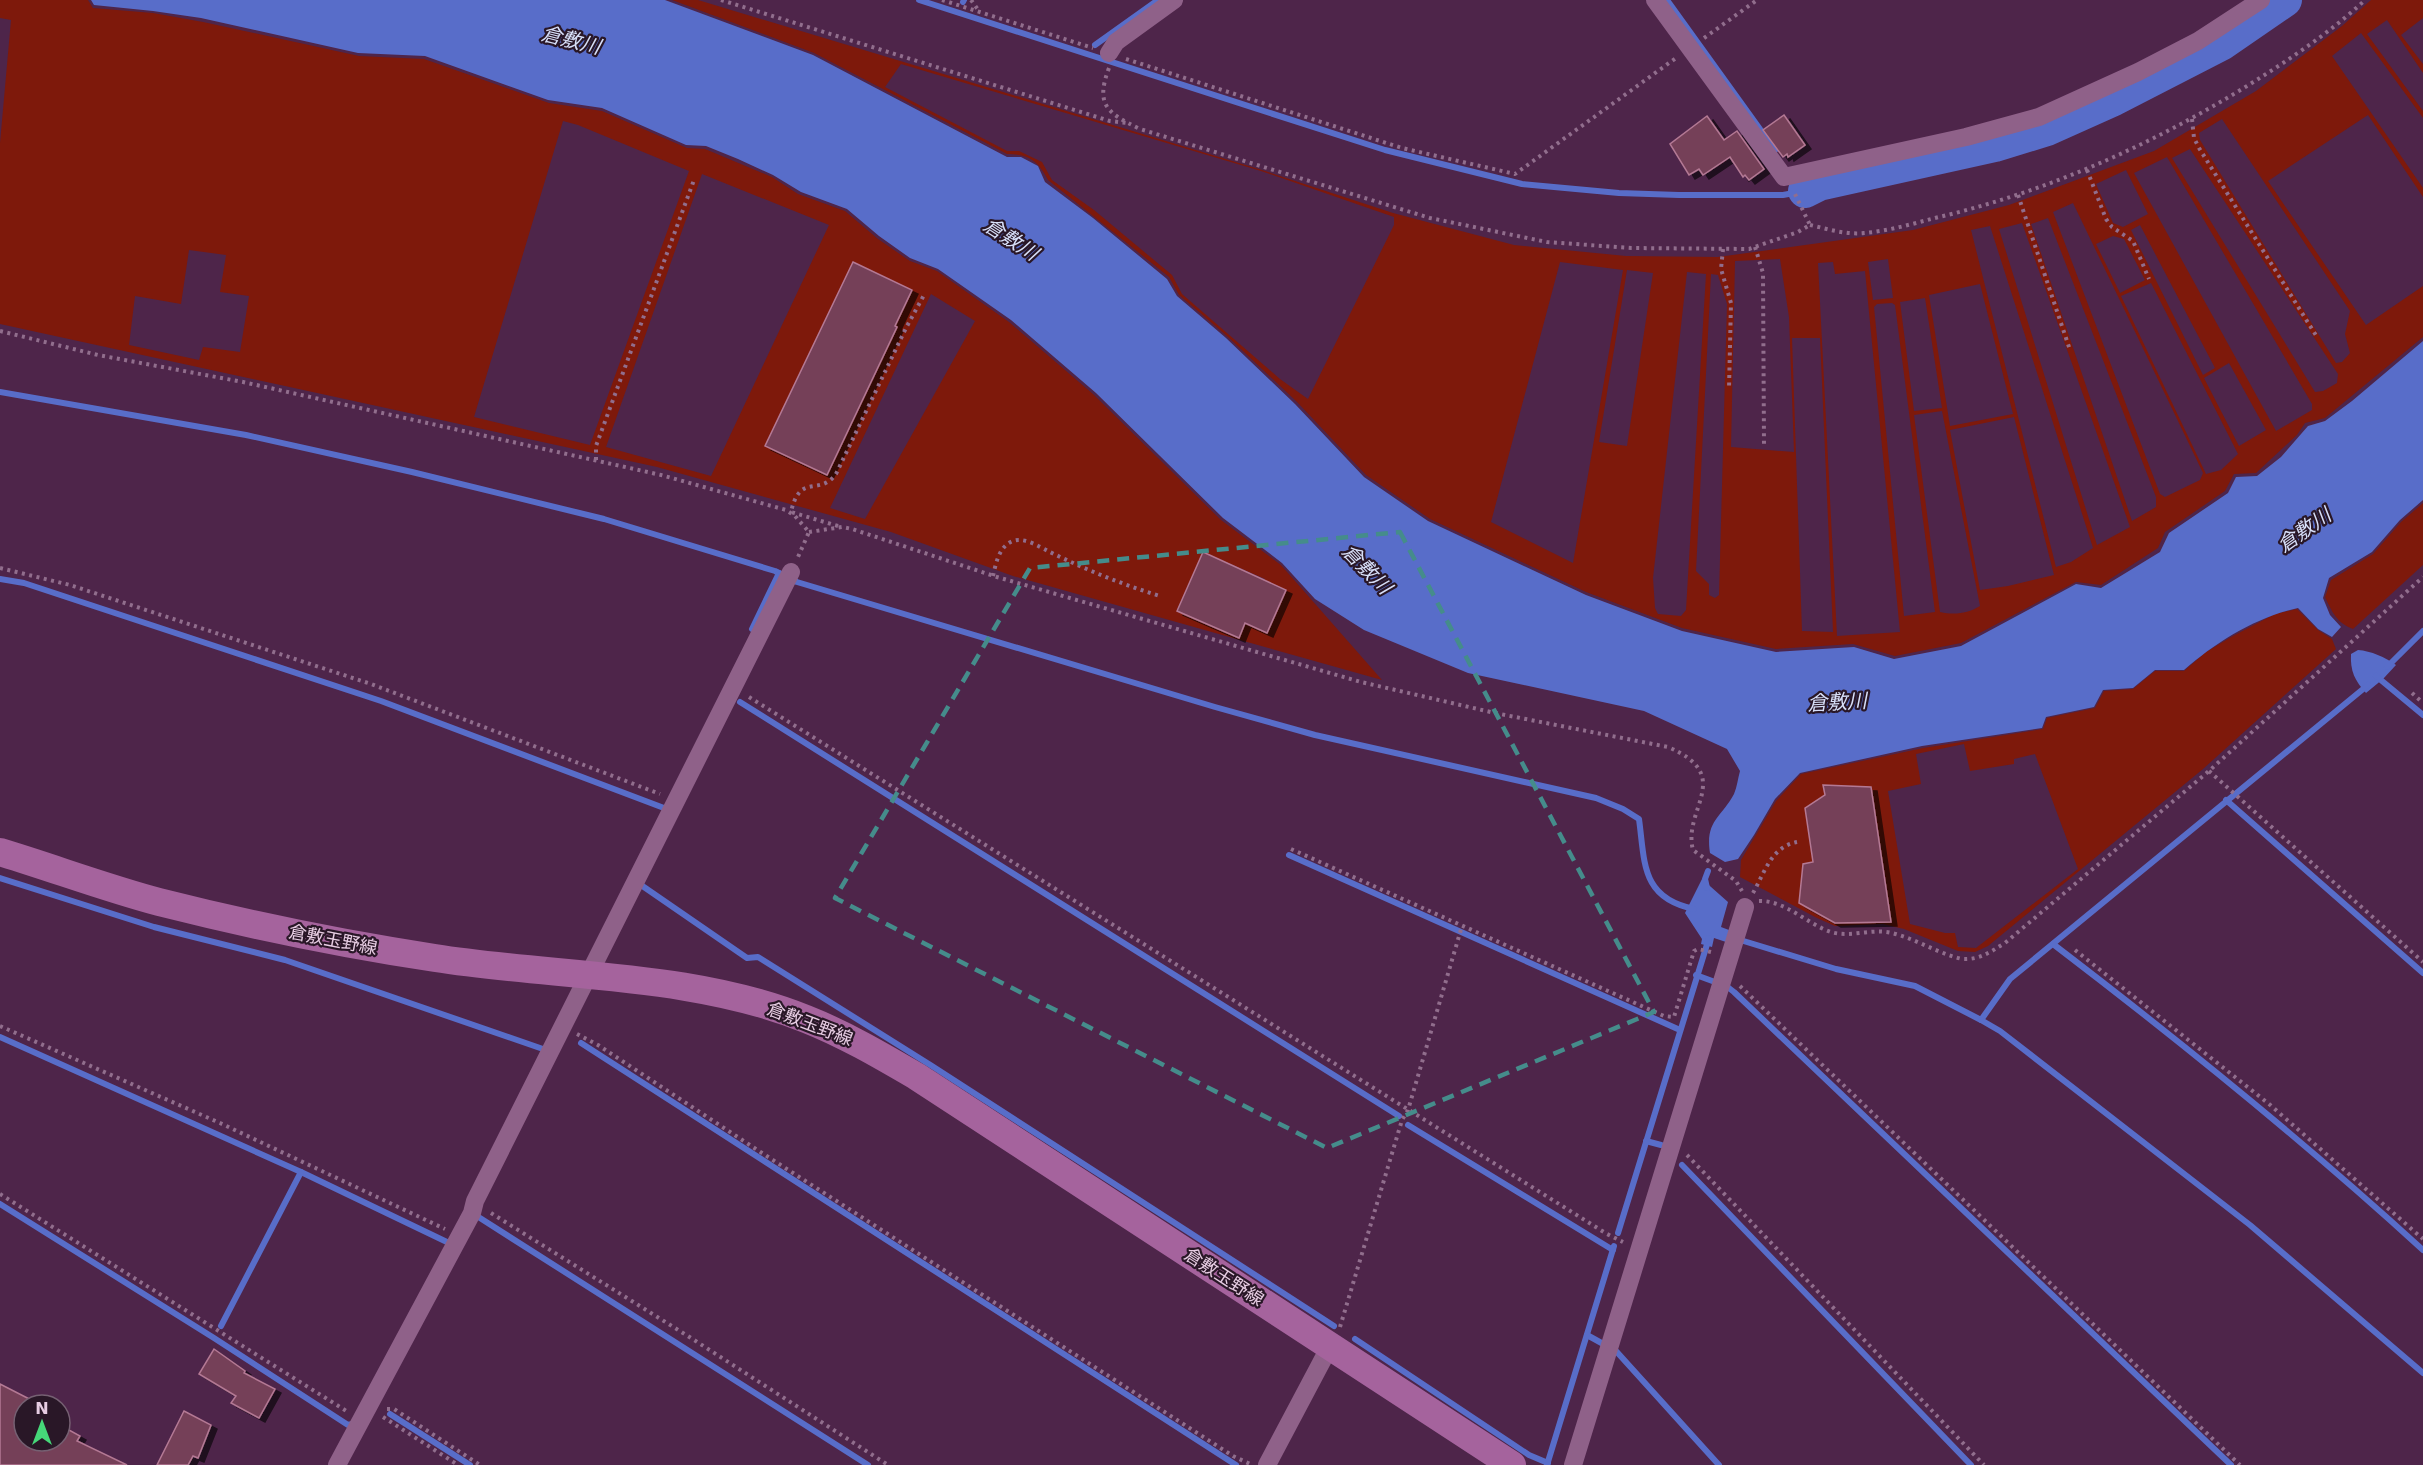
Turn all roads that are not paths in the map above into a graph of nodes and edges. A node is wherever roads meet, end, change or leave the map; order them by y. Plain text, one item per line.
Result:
1 (1174, 0) edge
2 (1655, 0) edge
3 (2261, 0) edge
4 (1109, 60) road end
5 (788, 577) road end
6 (0, 852) edge
7 (1745, 907) road end
8 (588, 975) junction
9 (1330, 1346) junction
10 (1268, 1464) edge
11 (337, 1465) edge
12 (1512, 1465) edge
13 (1573, 1465) edge

1 - 4 street
2 - 3 street
5 - 8 street
6 - 8 main road, 倉敷玉野線
7 - 13 street
8 - 9 main road, 倉敷玉野線
8 - 11 street
9 - 10 street
9 - 12 main road, 倉敷玉野線

